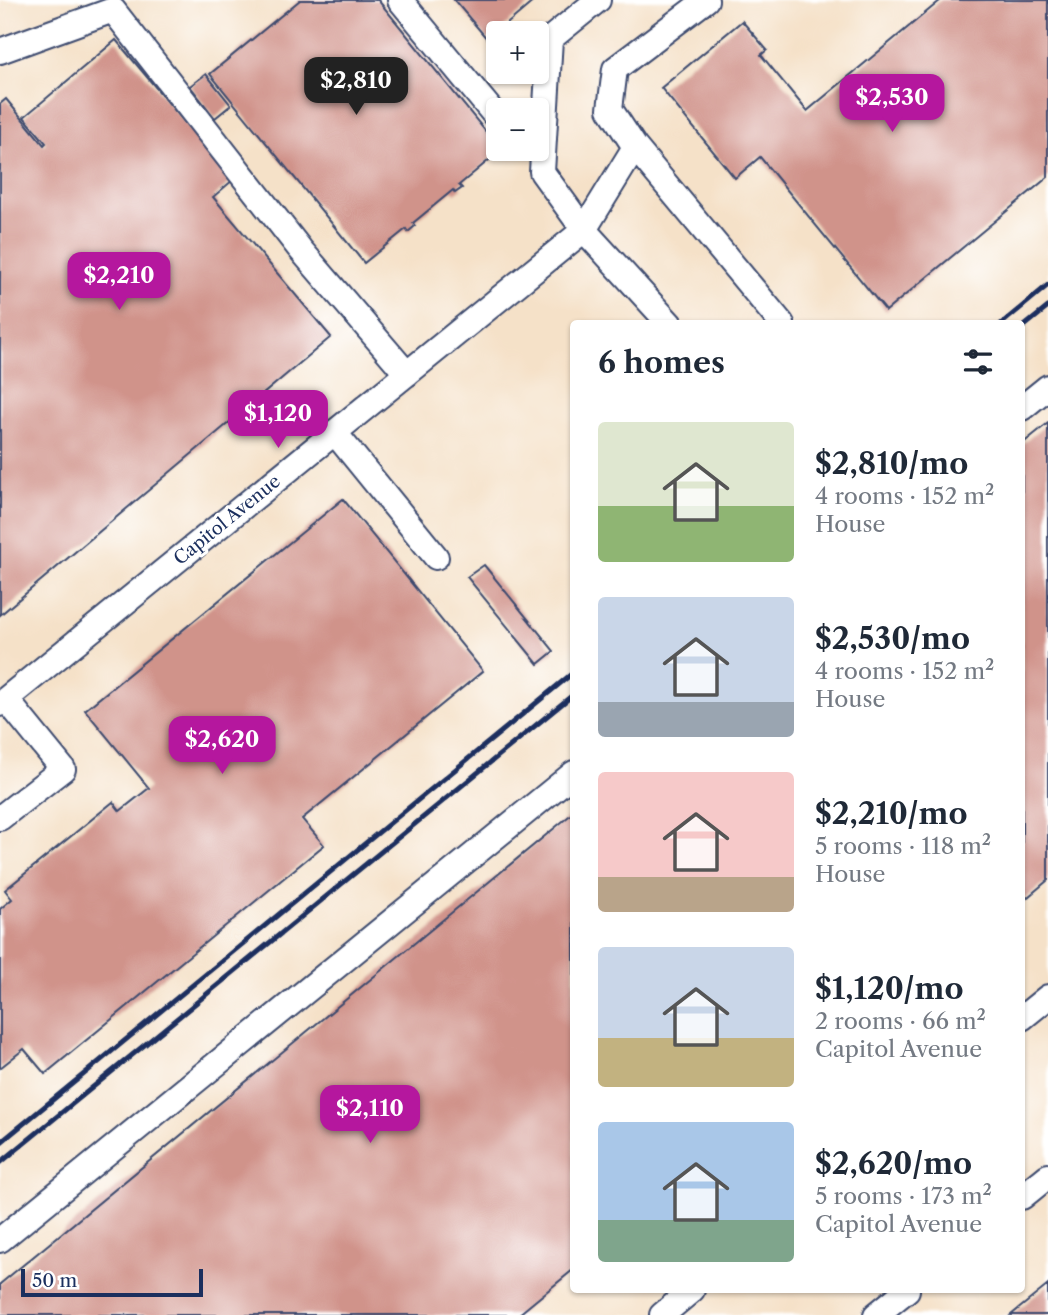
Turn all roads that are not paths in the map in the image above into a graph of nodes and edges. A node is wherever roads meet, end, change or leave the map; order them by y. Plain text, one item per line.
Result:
1 (400, 0) edge
2 (598, 0) edge
3 (706, 0) edge
4 (0, 51) edge
5 (486, 104) edge
6 (635, 147) junction
7 (533, 161) edge
8 (542, 172) junction
9 (584, 230) junction
10 (666, 320) edge
11 (779, 320) edge
12 (407, 374) junction
13 (1048, 387) edge
14 (1025, 406) edge
15 (335, 433) junction
16 (436, 557) dead end
17 (3, 701) edge
18 (570, 776) edge
19 (0, 818) edge
20 (1048, 997) edge
21 (1025, 1016) edge
22 (1048, 1176) edge
23 (1025, 1195) edge
24 (0, 1240) edge
25 (688, 1293) edge
26 (903, 1293) edge
27 (662, 1315) edge
28 (876, 1315) edge

1 - 5 street
2 - 8 street
3 - 6 street
4 - 12 street
6 - 9 street, Capitol Avenue
6 - 11 street
7 - 8 street
8 - 9 street
9 - 10 street
9 - 12 street, Capitol Avenue
12 - 15 street, Capitol Avenue
13 - 14 street
15 - 16 street
15 - 17 street, Capitol Avenue
17 - 19 street
18 - 24 street
20 - 21 street
22 - 23 street
25 - 27 street
26 - 28 street

